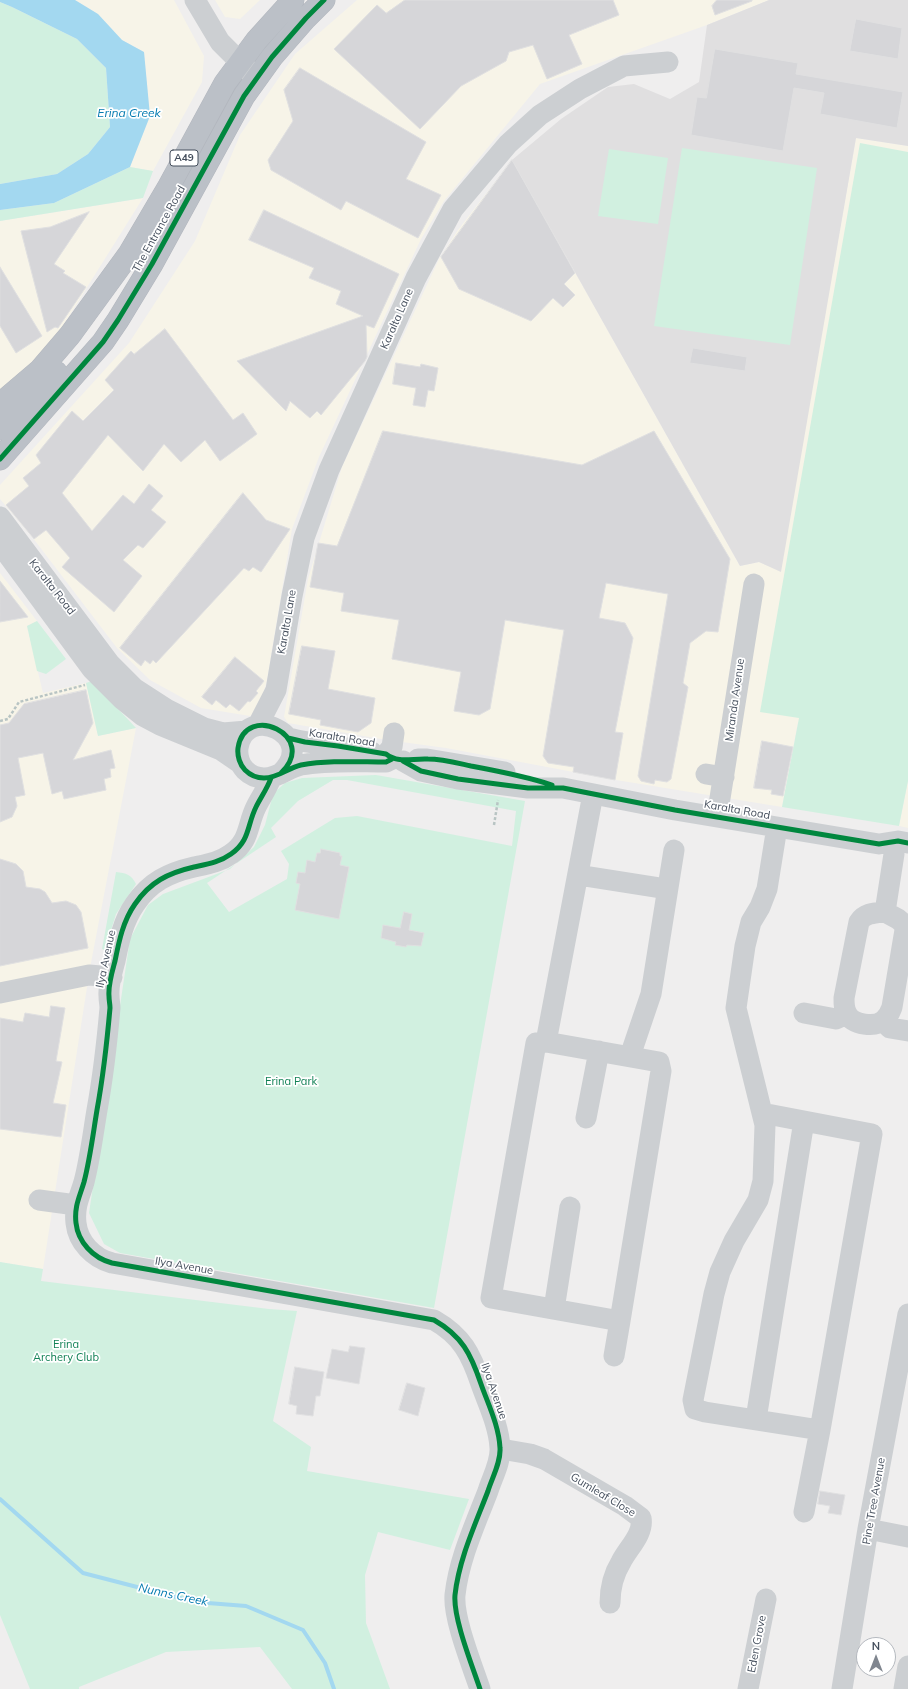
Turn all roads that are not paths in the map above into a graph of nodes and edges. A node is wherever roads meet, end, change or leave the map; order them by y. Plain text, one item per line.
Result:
1 (195, 0) edge
2 (293, 0) edge
3 (324, 0) edge
4 (668, 62) dead end
5 (240, 63) junction
6 (257, 78) junction
7 (129, 254) junction
8 (0, 404) edge
9 (0, 429) edge
10 (0, 459) edge
11 (0, 517) edge
12 (0, 544) edge
13 (754, 584) dead end
14 (276, 690) junction
15 (252, 728) junction
16 (285, 734) junction
17 (394, 734) dead end
18 (394, 758) junction
19 (243, 767) junction
20 (276, 775) junction
21 (563, 788) junction
22 (593, 794) junction
23 (255, 808) junction
24 (717, 817) junction
25 (777, 827) junction
26 (897, 849) edge
27 (674, 850) dead end
28 (578, 875) junction
29 (667, 889) junction
30 (885, 912) junction
31 (110, 986) junction
32 (0, 993) edge
33 (804, 1013) dead end
34 (847, 1014) junction
35 (883, 1021) junction
36 (908, 1031) edge
37 (546, 1042) junction
38 (599, 1051) junction
39 (630, 1056) junction
40 (762, 1113) junction
41 (586, 1118) dead end
42 (804, 1121) junction
43 (39, 1200) dead end
44 (77, 1200) junction
45 (570, 1207) dead end
46 (554, 1309) junction
47 (908, 1314) edge
48 (620, 1321) junction
49 (614, 1356) dead end
50 (756, 1419) junction
51 (820, 1430) junction
52 (500, 1449) junction
53 (804, 1512) dead end
54 (868, 1529) junction
55 (908, 1537) edge
56 (766, 1599) dead end
57 (610, 1603) dead end
58 (480, 1689) edge
59 (748, 1689) edge
60 (842, 1689) edge

1 - 5 street
2 - 5 highway, The Entrance Road / A49
3 - 6 highway, The Entrance Road / A49
4 - 14 street, Karalta Lane
5 - 6 street
5 - 7 highway, The Entrance Road / A49
6 - 10 highway, The Entrance Road / A49
7 - 8 highway, The Entrance Road / A49
7 - 9 highway, A49
11 - 15 street, Karalta Road
12 - 19 street, Karalta Road
13 - 24 street, Miranda Avenue
14 - 15 street, Karalta Lane
14 - 16 street, Karalta Lane
15 - 16 street, Karalta Road
15 - 19 street
16 - 18 street, Karalta Road
16 - 20 street
17 - 18 street
18 - 20 street, Karalta Road
18 - 21 street, Karalta Road
18 - 21 street, Karalta Road
19 - 20 street, Karalta Road
19 - 23 street, Ilya Avenue
20 - 23 street, Ilya Avenue
21 - 22 street, Karalta Road
22 - 24 street, Karalta Road
22 - 28 street
23 - 31 street, Ilya Avenue
24 - 25 street, Karalta Road
25 - 26 street, Karalta Road
25 - 40 street
26 - 30 street
27 - 29 street
28 - 29 street
28 - 37 street
29 - 39 street
30 - 34 street
30 - 35 street
31 - 32 street
31 - 44 street, Ilya Avenue
33 - 34 street
34 - 35 street
35 - 36 street
37 - 38 street
37 - 46 street
38 - 39 street
38 - 41 street
39 - 48 street
40 - 42 street
40 - 50 street
42 - 50 street
42 - 51 street
43 - 44 street
44 - 52 street, Ilya Avenue
45 - 46 street
46 - 48 street
47 - 54 street, Pine Tree Avenue
48 - 49 street
50 - 51 street
51 - 53 street
52 - 57 street, Gumleaf Close
52 - 58 street, Ilya Avenue
54 - 55 street
54 - 60 street, Pine Tree Avenue
56 - 59 street, Eden Grove

